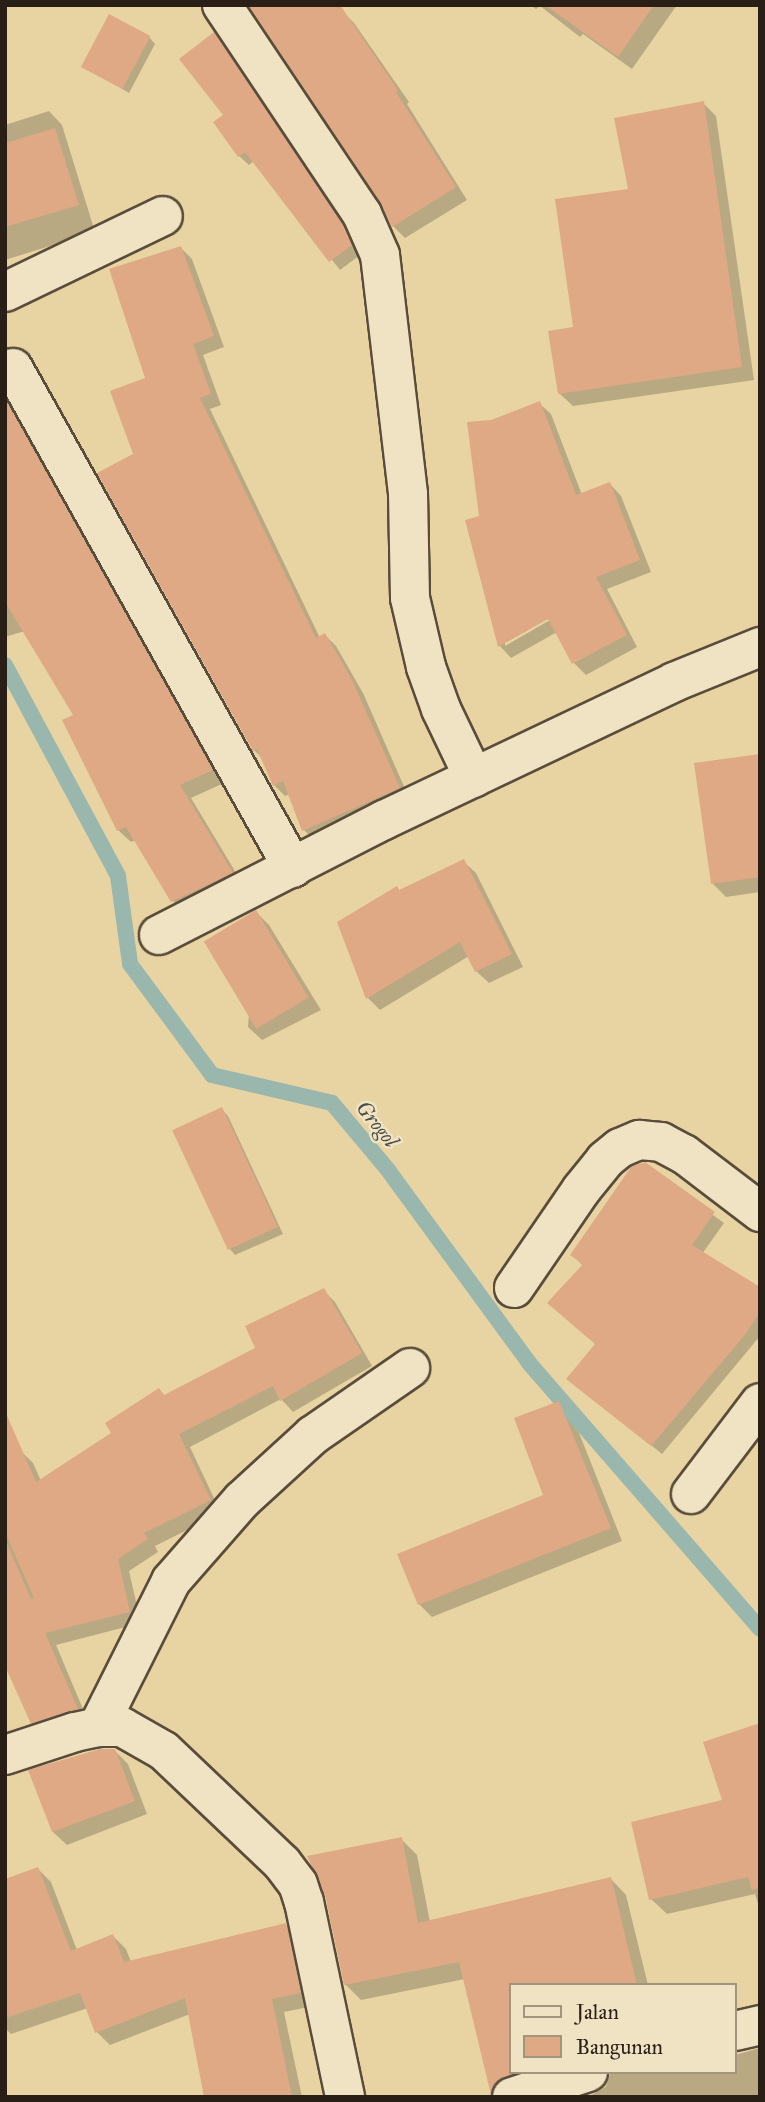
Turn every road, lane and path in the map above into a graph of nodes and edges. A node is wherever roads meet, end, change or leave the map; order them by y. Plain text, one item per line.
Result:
1 (222, 5) edge
2 (163, 216) dead end
3 (5, 292) edge
4 (13, 368) dead end
5 (760, 647) edge
6 (474, 778) junction
7 (293, 868) junction
8 (159, 935) dead end
9 (760, 1212) edge
10 (514, 1289) dead end
11 (410, 1368) dead end
12 (760, 1403) edge
13 (691, 1494) dead end
14 (98, 1727) junction
15 (5, 1755) edge
16 (760, 2025) edge
17 (737, 2031) edge
18 (582, 2074) edge
19 (345, 2097) edge
20 (512, 2097) edge

1 - 6 street
2 - 3 street
4 - 7 street
5 - 6 street
6 - 7 street
7 - 8 street
9 - 10 street
11 - 14 street
12 - 13 street
14 - 15 street
14 - 19 street
16 - 17 street
18 - 20 street

